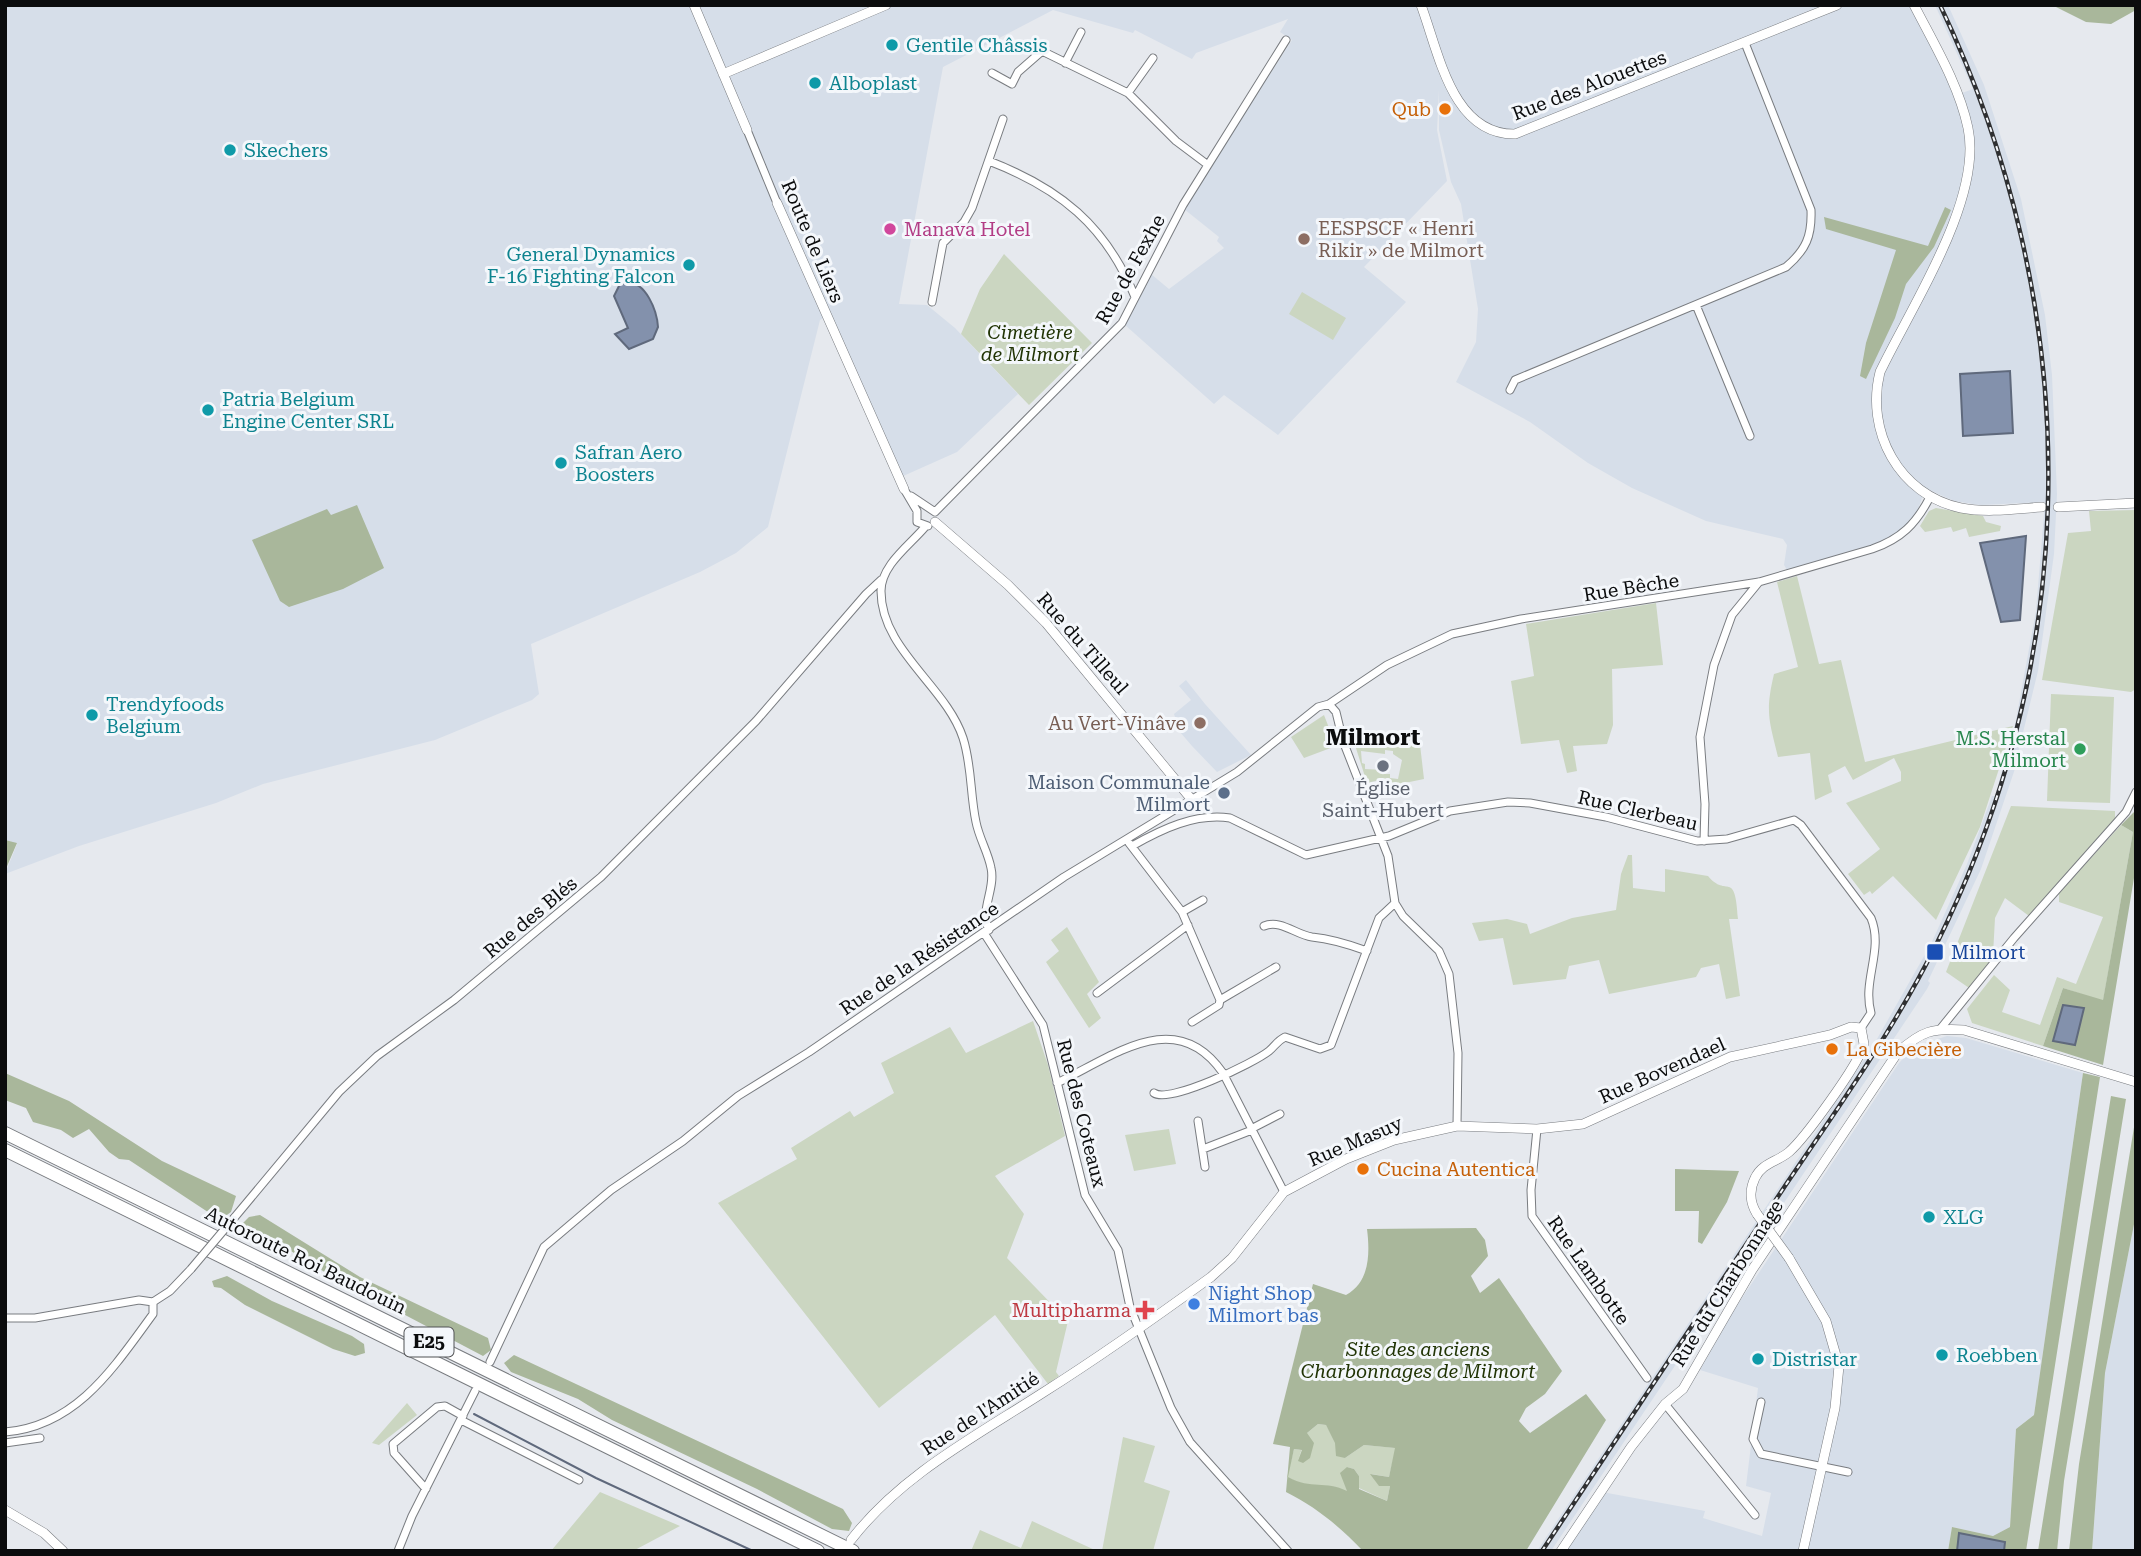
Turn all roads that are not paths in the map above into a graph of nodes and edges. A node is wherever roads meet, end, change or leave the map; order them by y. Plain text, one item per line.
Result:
1 (694, 5) edge
2 (886, 5) edge
3 (1421, 5) edge
4 (1837, 5) edge
5 (1914, 5) edge
6 (1081, 32) dead end
7 (1286, 40) dead end
8 (1745, 43) junction
9 (1153, 58) dead end
10 (1065, 63) junction
11 (992, 73) dead end
12 (723, 74) junction
13 (1128, 93) junction
14 (1003, 119) dead end
15 (747, 130) joint
16 (989, 161) junction
17 (1208, 165) junction
18 (777, 203) joint
19 (1135, 297) junction
20 (932, 302) dead end
21 (1696, 305) junction
22 (1510, 390) dead end
23 (1750, 436) dead end
24 (904, 489) joint
25 (1930, 497) junction
26 (2136, 503) edge
27 (2042, 507) dead end
28 (2058, 507) dead end
29 (920, 508) junction
30 (935, 517) junction
31 (922, 528) junction
32 (881, 580) junction
33 (1759, 582) junction
34 (1329, 704) junction
35 (2136, 792) edge
36 (1192, 800) junction
37 (1380, 838) junction
38 (1704, 841) junction
39 (1129, 843) junction
40 (1203, 900) dead end
41 (1395, 904) junction
42 (1182, 912) junction
43 (1188, 925) junction
44 (1264, 926) dead end
45 (987, 932) junction
46 (1367, 951) junction
47 (1276, 967) dead end
48 (1097, 993) dead end
49 (1220, 1000) junction
50 (1192, 1022) dead end
51 (1861, 1028) junction
52 (1941, 1028) junction
53 (1223, 1073) junction
54 (2136, 1082) edge
55 (1058, 1083) junction
56 (1154, 1093) dead end
57 (1280, 1114) dead end
58 (1198, 1121) dead end
59 (1457, 1126) junction
60 (1536, 1129) junction
61 (1251, 1130) junction
62 (5, 1133) edge
63 (1203, 1149) junction
64 (5, 1150) edge
65 (1205, 1167) dead end
66 (1284, 1192) junction
67 (153, 1302) junction
68 (5, 1318) edge
69 (1139, 1328) junction
70 (490, 1362) dead end
71 (1647, 1378) dead end
72 (475, 1391) dead end
73 (1760, 1402) dead end
74 (1665, 1404) junction
75 (462, 1418) junction
76 (5, 1433) edge
77 (40, 1438) dead end
78 (5, 1443) edge
79 (1822, 1466) junction
80 (1848, 1472) dead end
81 (579, 1480) dead end
82 (426, 1489) junction
83 (5, 1510) edge
84 (1755, 1515) dead end
85 (852, 1546) edge
86 (63, 1551) edge
87 (398, 1551) edge
88 (818, 1551) edge
89 (1288, 1551) edge
90 (1562, 1551) edge
91 (1803, 1551) edge

1 - 12 street, Route de Liers
2 - 12 street
3 - 8 street, Rue des Alouettes
4 - 8 street, Rue des Alouettes
5 - 25 street
6 - 10 street
7 - 17 street, Rue de Fexhe
8 - 21 street
9 - 13 street
10 - 11 street
10 - 13 street
12 - 15 street, Route de Liers
13 - 17 street
14 - 16 street
15 - 18 street, Route de Liers
16 - 19 street
16 - 20 street
17 - 19 street, Rue de Fexhe
18 - 24 street, Route de Liers
19 - 30 street, Rue de Fexhe
21 - 22 street
21 - 23 street
24 - 29 street, Route de Liers
25 - 27 street
25 - 33 street, Rue Bêche
26 - 28 street
29 - 30 street, Route de Liers
29 - 31 street
30 - 31 street
30 - 36 street, Rue du Tilleul
31 - 32 street, Rue des Blés
32 - 45 street
32 - 67 street, Rue des Blés, bridge
33 - 34 street, Rue Bêche
33 - 38 street
34 - 36 street, Rue de la Résistance
34 - 37 street
35 - 52 street
36 - 39 street, Rue de la Résistance
37 - 38 street, Rue Clerbeau
37 - 39 street, Rue Clerbeau
37 - 41 street
38 - 51 street, Rue Clerbeau
39 - 42 street
39 - 45 street, Rue de la Résistance
40 - 42 street
41 - 46 street
41 - 59 street
42 - 43 street
43 - 48 street
43 - 49 street
44 - 46 street
45 - 55 street, Rue des Coteaux
45 - 70 street, Rue de la Résistance
46 - 53 street
47 - 49 street
49 - 50 street
51 - 60 street, Rue Bovendael
51 - 79 street, bridge
52 - 54 street
52 - 74 street, Rue du Charbonnage
53 - 55 street
53 - 56 street
53 - 61 street
55 - 69 street, Rue des Coteaux
57 - 61 street
58 - 63 street
59 - 60 street, Rue Bovendael
59 - 66 street, Rue Masuy
60 - 71 street, Rue Lambotte
61 - 63 street
61 - 66 street
62 - 85 highway, Autoroute Roi Baudouin / E25
63 - 65 street
64 - 88 highway, Autoroute Roi Baudouin / E25
66 - 69 street, Rue Masuy
67 - 68 street
67 - 76 street
69 - 85 street, Rue de l'Amitié
69 - 89 street, Rue des Coteaux
72 - 75 street
73 - 79 street
74 - 84 street
74 - 90 street, Rue du Charbonnage
75 - 81 street
75 - 82 street
75 - 82 street
77 - 78 street
79 - 80 street
79 - 91 street
82 - 87 street
83 - 86 street

